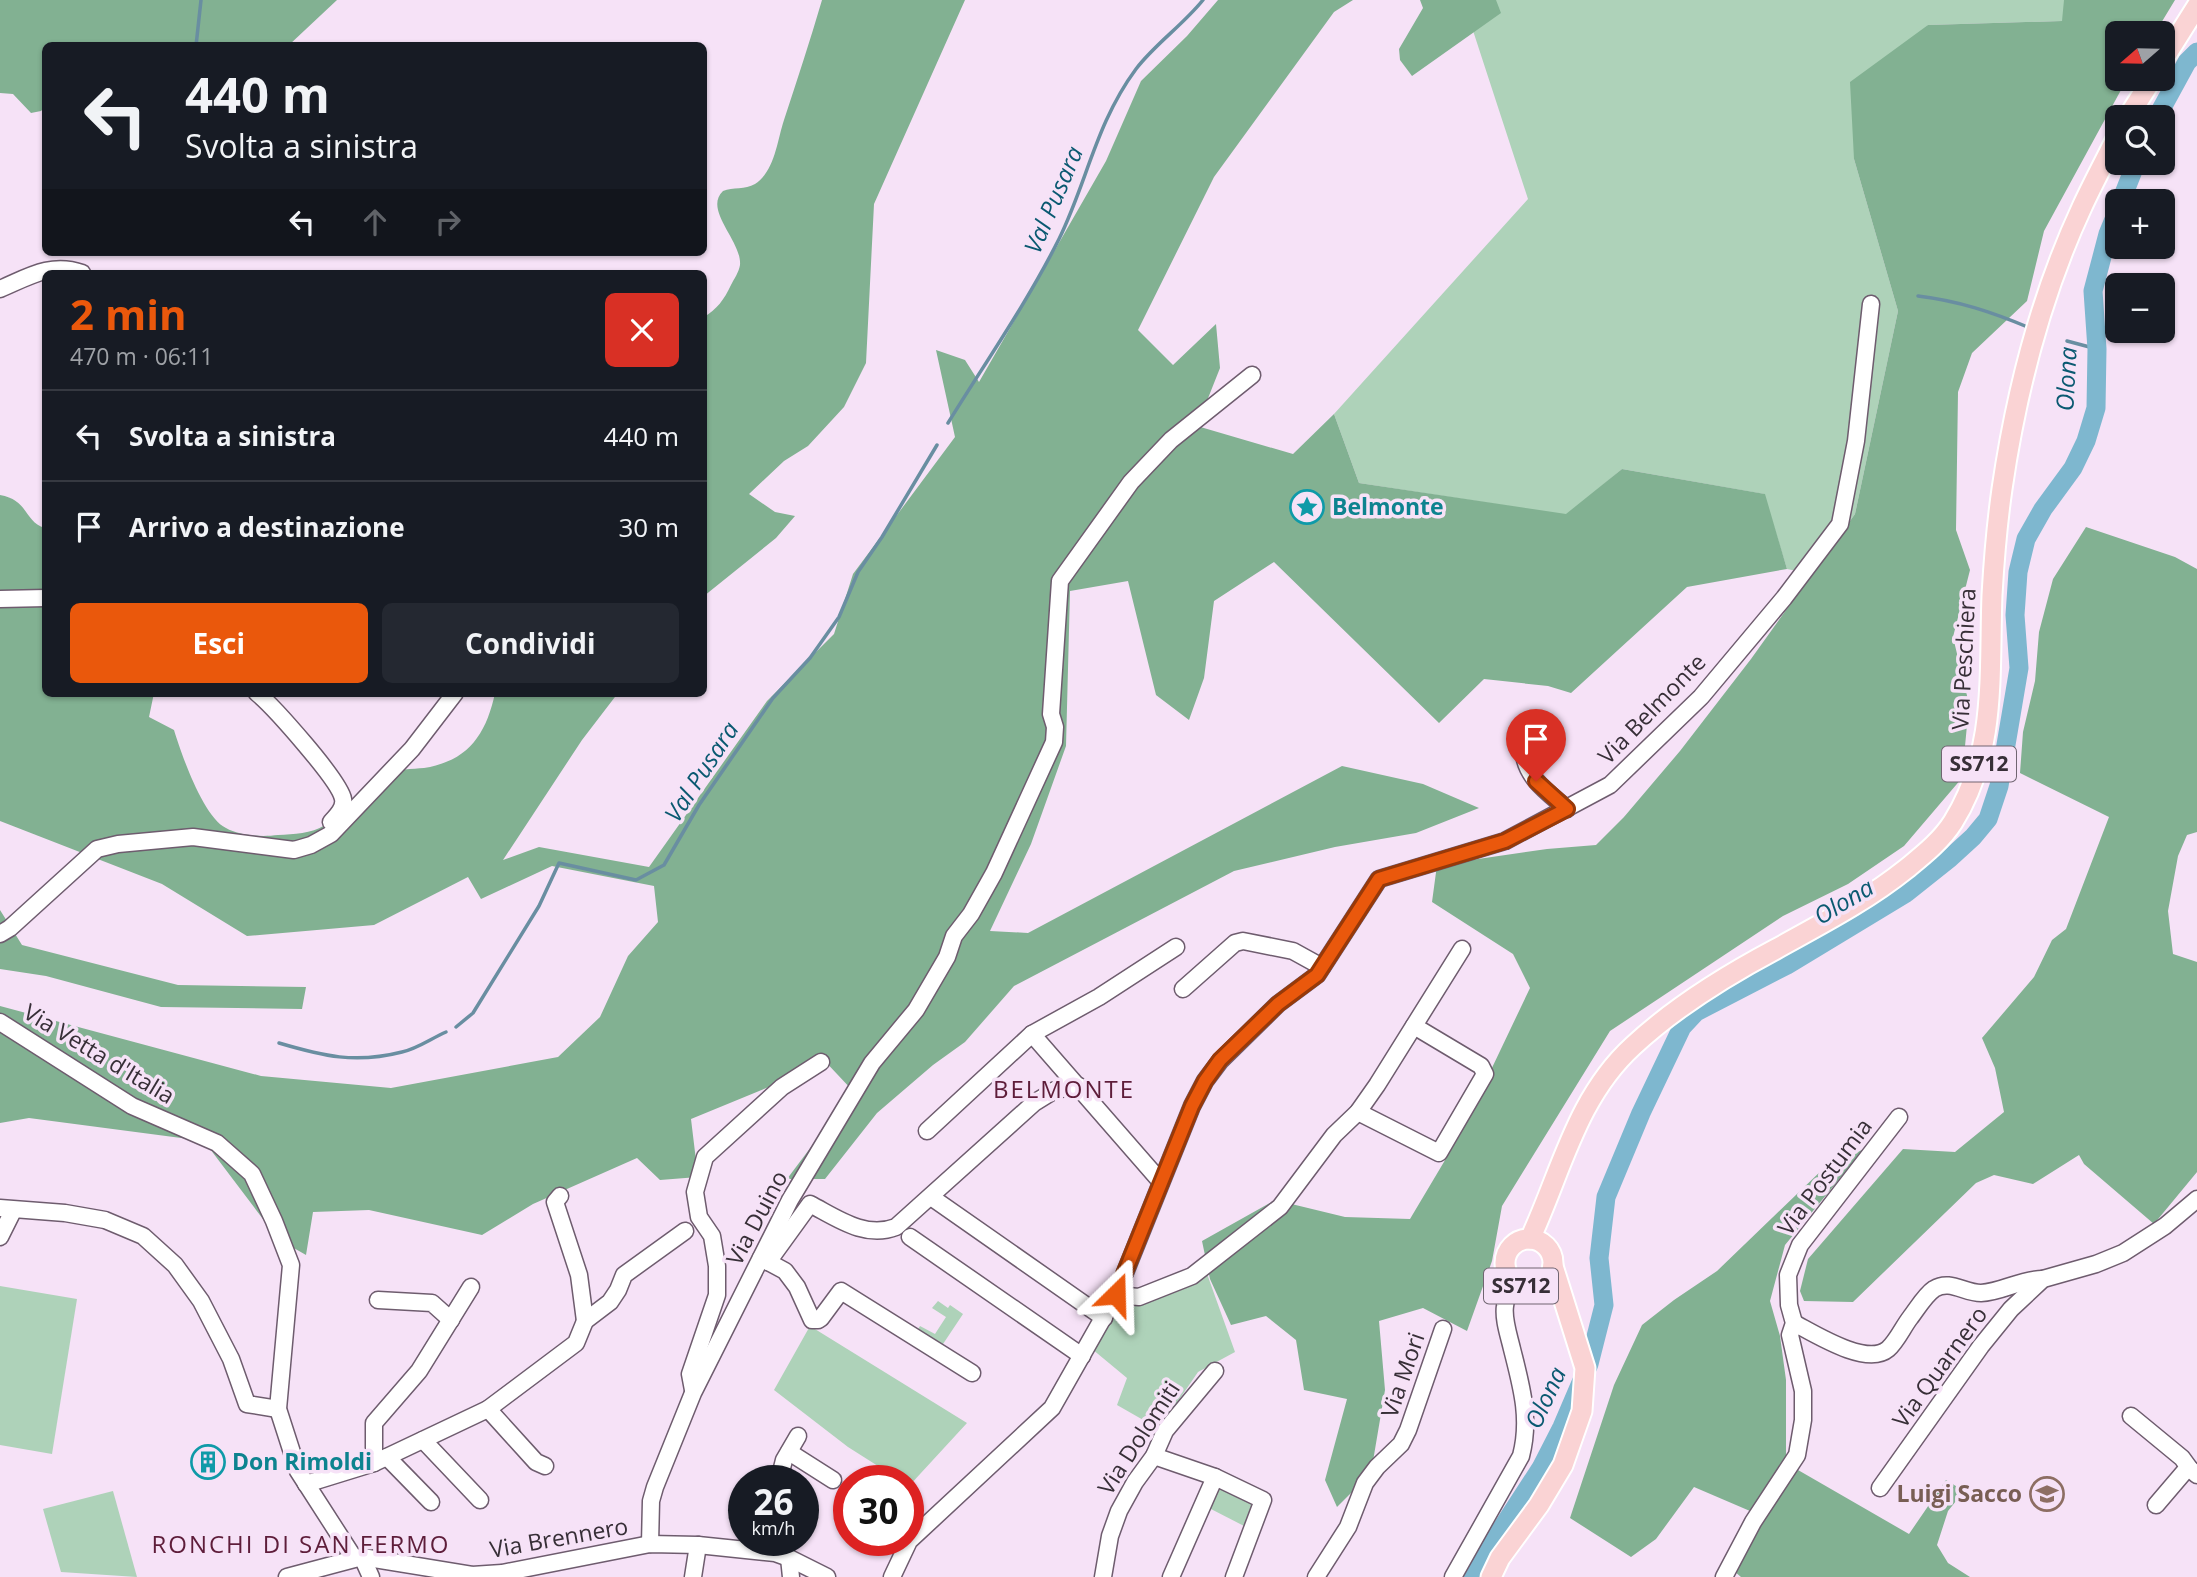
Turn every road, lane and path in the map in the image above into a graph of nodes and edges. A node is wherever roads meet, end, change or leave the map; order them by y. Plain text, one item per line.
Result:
1 (2197, 6) edge
2 (2175, 41) edge
3 (2105, 161) edge
4 (45, 270) edge
5 (72, 270) edge
6 (42, 271) edge
7 (0, 289) edge
8 (1871, 304) dead end
9 (1252, 375) dead end
10 (42, 598) edge
11 (0, 599) edge
12 (262, 697) edge
13 (452, 697) edge
14 (1524, 755) dead end
15 (1567, 809) junction
16 (311, 845) junction
17 (0, 934) edge
18 (1176, 947) dead end
19 (1462, 949) dead end
20 (1322, 967) junction
21 (1182, 989) dead end
22 (0, 1022) edge
23 (1414, 1026) junction
24 (1032, 1034) junction
25 (821, 1062) dead end
26 (1079, 1086) junction
27 (1358, 1112) junction
28 (1899, 1117) dead end
29 (927, 1130) dead end
30 (1161, 1182) junction
31 (560, 1196) dead end
32 (931, 1197) junction
33 (2197, 1199) edge
34 (6, 1210) edge
35 (685, 1231) dead end
36 (0, 1237) edge
37 (910, 1237) dead end
38 (1538, 1242) junction
39 (765, 1260) junction
40 (1553, 1266) junction
41 (2043, 1279) junction
42 (471, 1287) dead end
43 (1518, 1287) junction
44 (1116, 1294) junction
45 (378, 1300) dead end
46 (1566, 1306) junction
47 (1104, 1318) junction
48 (451, 1320) junction
49 (585, 1321) junction
50 (1794, 1323) junction
51 (1443, 1329) dead end
52 (1082, 1356) junction
53 (1214, 1371) dead end
54 (972, 1373) dead end
55 (693, 1393) junction
56 (278, 1409) junction
57 (488, 1409) junction
58 (2131, 1416) dead end
59 (798, 1436) dead end
60 (423, 1440) junction
61 (789, 1452) junction
62 (661, 1454) dead end
63 (1154, 1456) junction
64 (381, 1460) junction
65 (784, 1465) edge
66 (545, 1466) dead end
67 (2194, 1472) edge
68 (1215, 1476) junction
69 (833, 1480) dead end
70 (306, 1484) junction
71 (1880, 1488) dead end
72 (480, 1500) dead end
73 (651, 1501) junction
74 (431, 1502) dead end
75 (2156, 1505) dead end
76 (650, 1544) junction
77 (698, 1545) junction
78 (728, 1545) edge
79 (784, 1556) edge
80 (358, 1558) junction
81 (789, 1558) junction
82 (808, 1573) edge
83 (305, 1575) edge
84 (288, 1577) edge
85 (371, 1577) edge
86 (694, 1577) edge
87 (791, 1577) edge
88 (827, 1577) edge
89 (892, 1577) edge
90 (1103, 1577) edge
91 (1171, 1577) edge
92 (1234, 1577) edge
93 (1316, 1577) edge
94 (1453, 1577) edge
95 (1491, 1577) edge
96 (1724, 1577) edge

1 - 2 main road
3 - 38 main road, Via Peschiera / SS712
4 - 5 street
6 - 7 street
8 - 15 street, Via Belmonte
9 - 39 street, Via Duino
10 - 11 street
12 - 16 street
13 - 16 street
14 - 15 street
15 - 20 street, Via Belmonte
16 - 17 street
18 - 24 street
19 - 23 street
20 - 21 street
20 - 30 street, Via Belmonte
22 - 56 street, Via Vetta d'Italia
23 - 27 street
23 - 27 street
24 - 26 street
24 - 29 street
25 - 55 street
26 - 30 street
26 - 32 street
27 - 44 street
28 - 50 street, Via Postumia
30 - 44 street, Via Belmonte
31 - 49 street
32 - 39 street
32 - 47 street
33 - 41 street, Via Quarnero
34 - 36 street
34 - 56 street
35 - 49 street
37 - 52 street
38 - 40 main road, Via Peschiera / SS712
38 - 43 main road, SS712
39 - 54 street
39 - 55 street, Via Duino
40 - 43 main road, SS712
40 - 46 main road, Via Peschiera / SS712
41 - 50 street, Via Quarnero
41 - 71 street, Via Quarnero
42 - 48 street
43 - 46 main road, SS712
43 - 94 street
44 - 47 street, Via Belmonte
45 - 48 street
46 - 95 main road, SS712
47 - 52 street, Via Belmonte
48 - 64 street
49 - 57 street
50 - 96 street, Via Postumia
51 - 93 street, Via Mori
52 - 89 street, Via Belmonte
53 - 63 street, Via Dolomiti
55 - 73 street, Via Duino
56 - 70 street, Via Vetta d'Italia
57 - 60 street
57 - 66 street
58 - 67 street
59 - 61 street
60 - 64 street
60 - 72 street
61 - 65 street
61 - 69 street
62 - 73 street
63 - 68 street
63 - 90 street, Via Dolomiti
64 - 70 street
64 - 74 street
67 - 75 street
68 - 91 street
68 - 92 street
70 - 80 street, Via Vetta d'Italia
73 - 76 street, Via Duino
76 - 77 street, Via Brennero
76 - 80 street, Via Brennero
77 - 78 street, Via Brennero
77 - 86 street
79 - 81 street, Via Brennero
80 - 83 street, Via Brennero
80 - 85 street, Via Vetta d'Italia
81 - 82 street, Via Brennero
81 - 87 street
82 - 88 street, Via Brennero
83 - 84 street, Via Brennero

